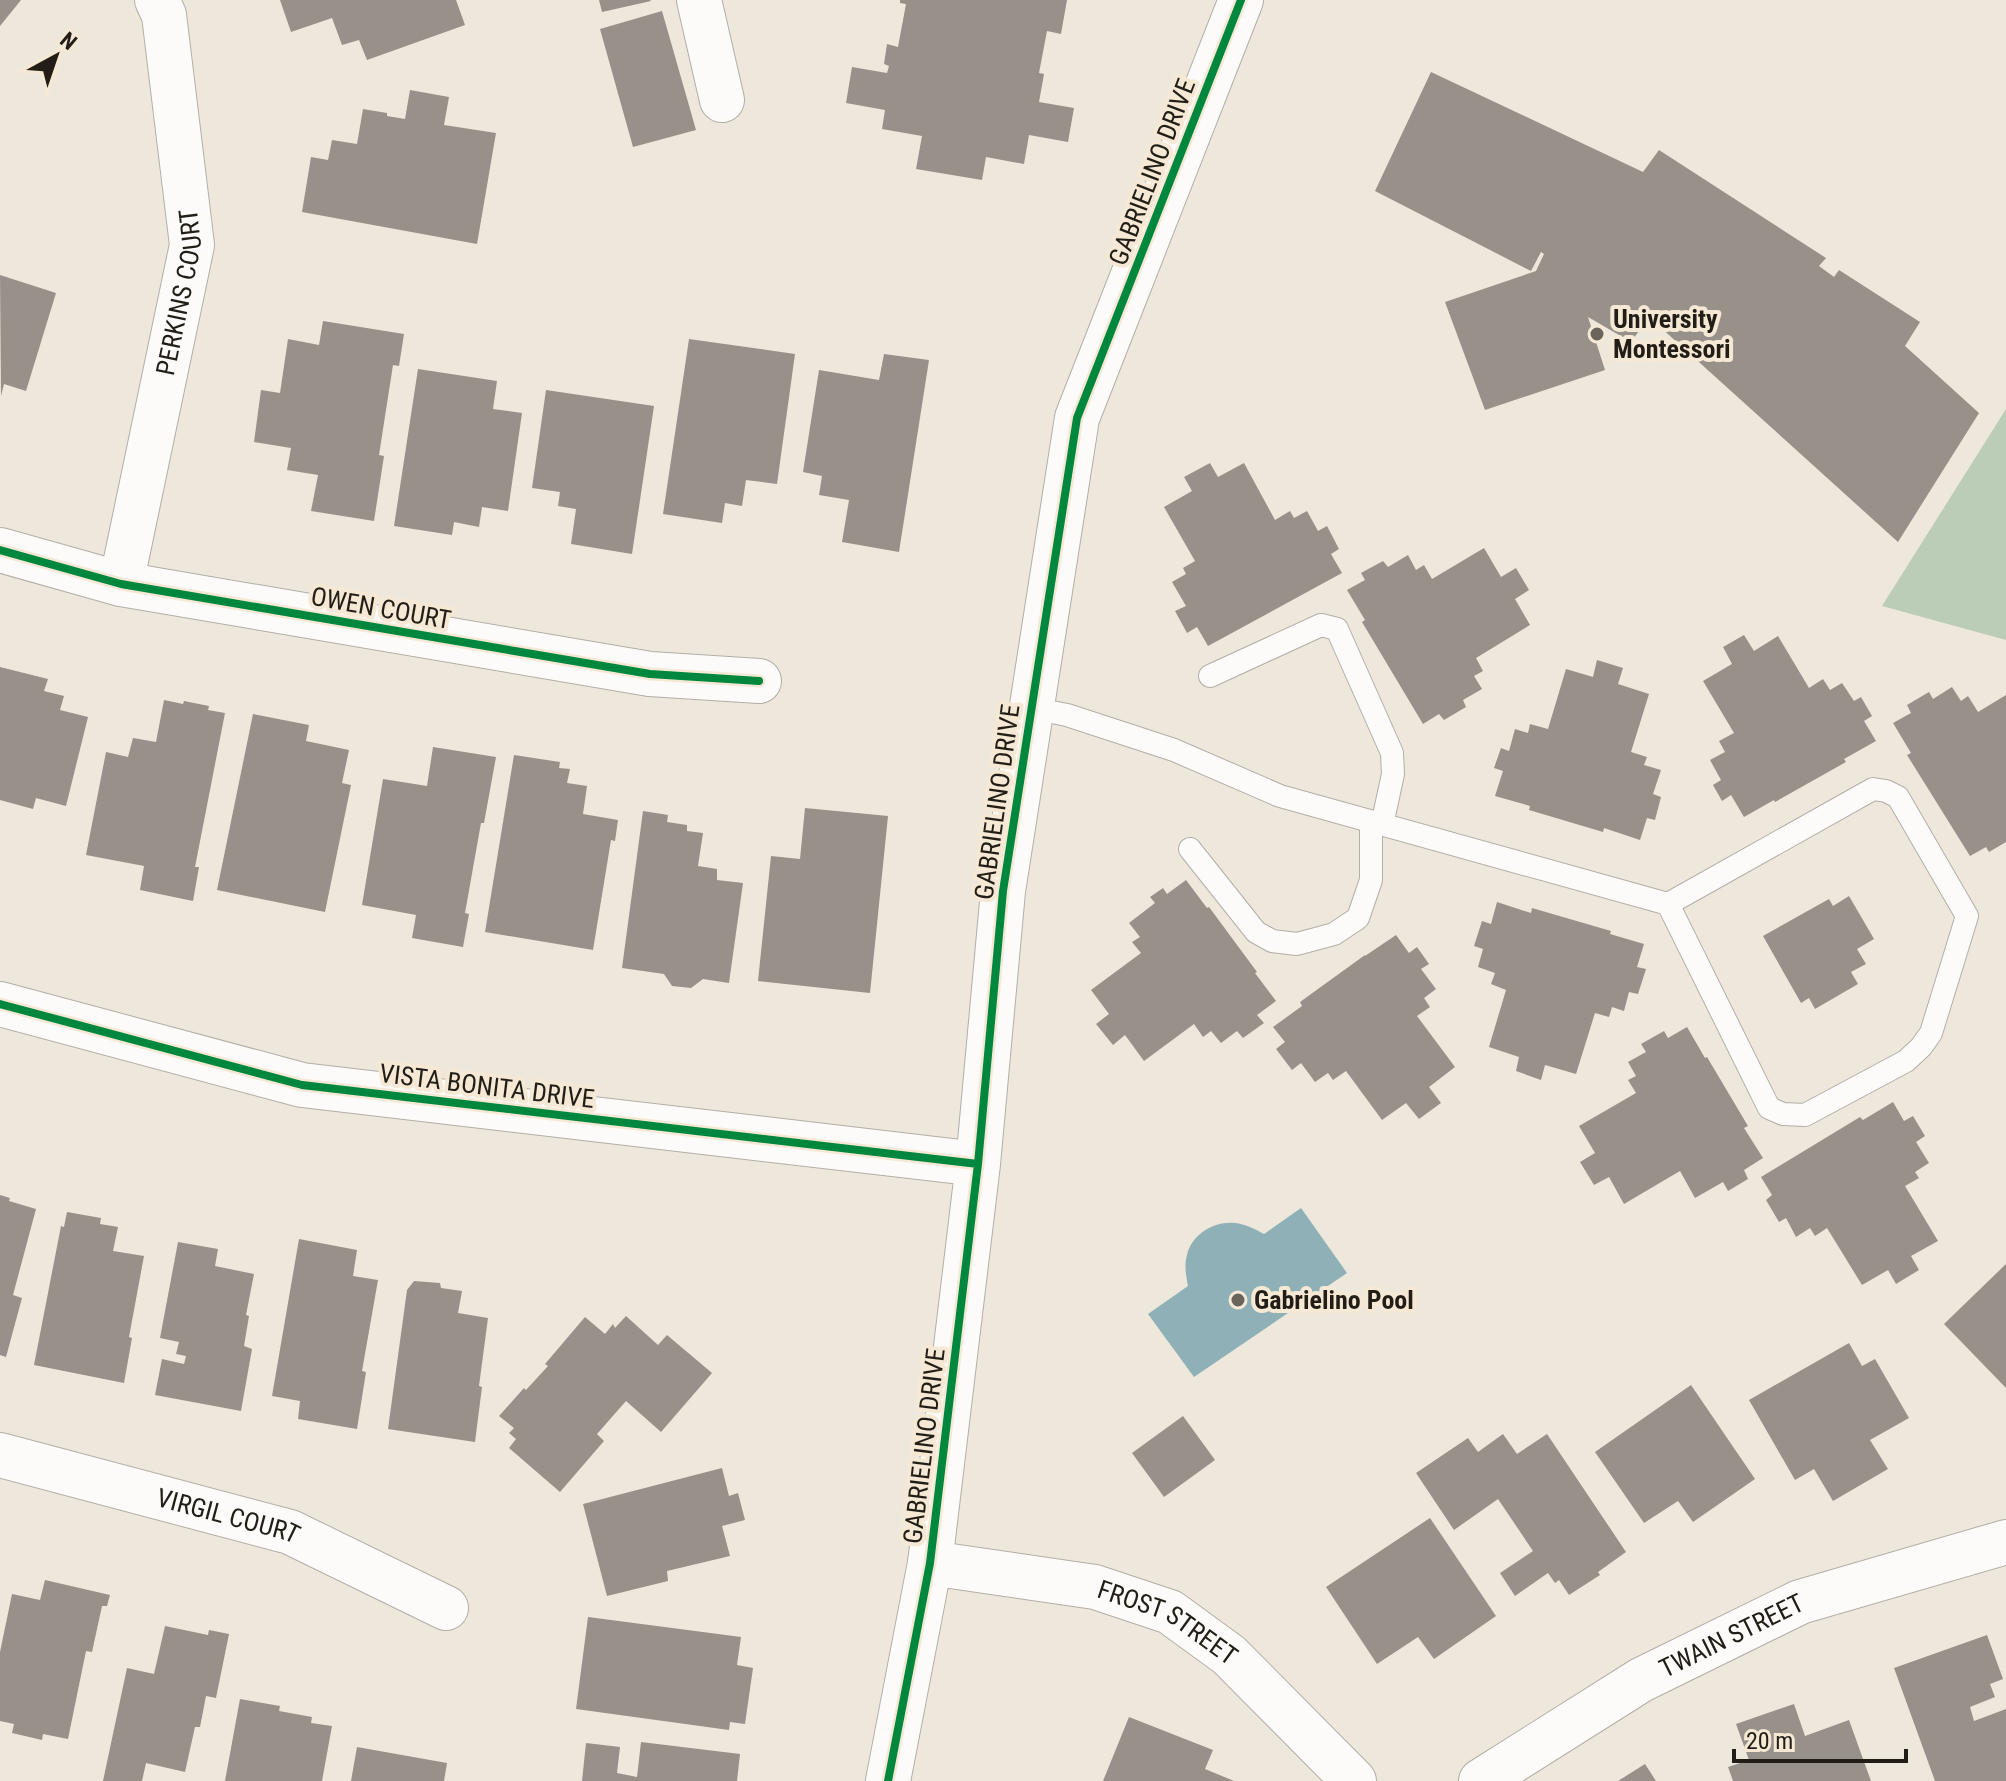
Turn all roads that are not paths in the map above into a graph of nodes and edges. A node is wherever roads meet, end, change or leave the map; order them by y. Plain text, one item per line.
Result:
1 (157, 0) edge
2 (699, 0) edge
3 (1241, 0) edge
4 (722, 100) dead end
5 (0, 550) edge
6 (121, 584) junction
7 (1210, 676) dead end
8 (759, 681) dead end
9 (1031, 708) junction
10 (1376, 824) junction
11 (1190, 849) dead end
12 (1668, 904) junction
13 (0, 1004) edge
14 (978, 1164) junction
15 (0, 1455) edge
16 (2006, 1542) edge
17 (930, 1563) junction
18 (446, 1608) dead end
19 (888, 1781) edge
20 (1354, 1781) edge
21 (1481, 1781) edge

1 - 6 street, PERKINS COURT
2 - 4 street
3 - 9 street, GABRIELINO DRIVE
5 - 6 street, OWEN COURT
6 - 8 street, OWEN COURT
7 - 10 lane
9 - 10 lane
9 - 14 street, GABRIELINO DRIVE
10 - 11 lane
10 - 12 lane
12 - 12 lane
13 - 14 street, VISTA BONITA DRIVE
14 - 17 street, GABRIELINO DRIVE
15 - 18 street, VIRGIL COURT
16 - 21 street, TWAIN STREET
17 - 19 street, GABRIELINO DRIVE
17 - 20 street, FROST STREET

